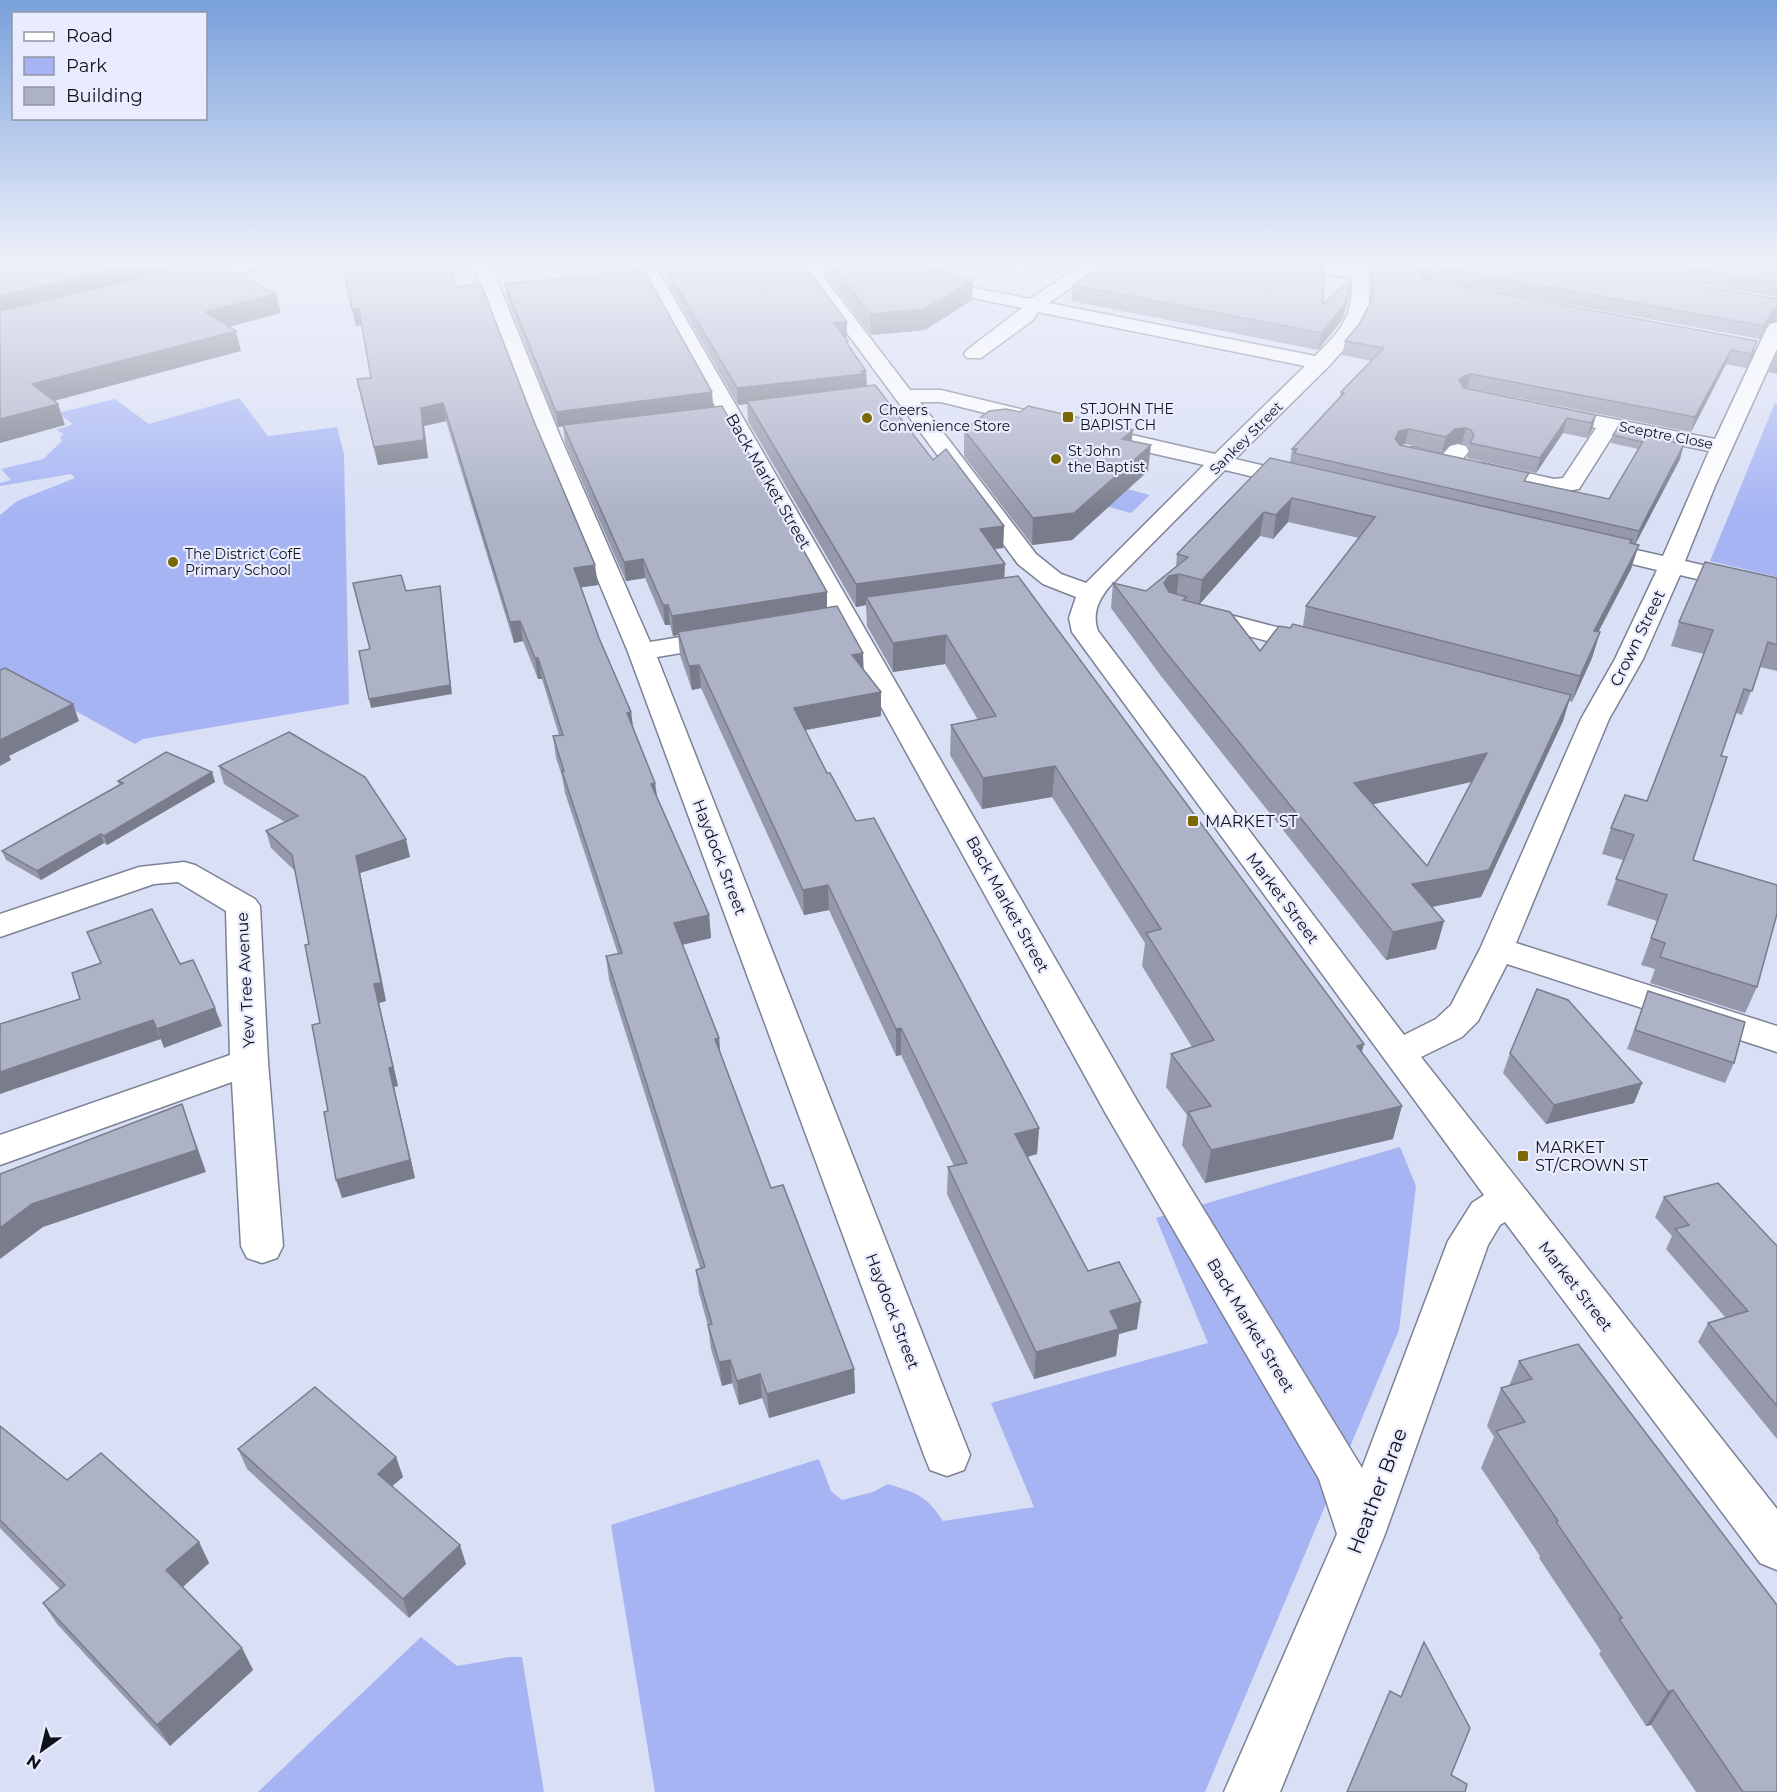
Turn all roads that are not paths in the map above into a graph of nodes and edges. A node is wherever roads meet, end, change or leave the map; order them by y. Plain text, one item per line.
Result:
1 (522, 347) edge
2 (692, 347) edge
3 (867, 347) edge
4 (984, 347) edge
5 (1240, 347) edge
6 (1336, 347) edge
7 (1765, 347) edge
8 (974, 354) dead end
9 (1321, 363) junction
10 (903, 394) junction
11 (878, 395) edge
12 (1527, 408) edge
13 (1609, 424) junction
14 (1065, 426) edge
15 (1086, 431) edge
16 (1722, 447) junction
17 (1405, 453) edge
18 (1221, 462) junction
19 (1327, 487) edge
20 (1570, 543) edge
21 (1671, 565) junction
22 (1777, 590) edge
23 (1090, 594) junction
24 (1176, 609) edge
25 (744, 635) edge
26 (1336, 651) edge
27 (641, 652) junction
28 (0, 926) edge
29 (1497, 948) junction
30 (1762, 1035) edge
31 (1398, 1053) junction
32 (249, 1062) junction
33 (0, 1150) edge
34 (1509, 1199) junction
35 (262, 1246) dead end
36 (947, 1455) dead end
37 (1770, 1525) edge
38 (1361, 1534) junction
39 (1252, 1792) edge

1 - 27 street, Haydock Street
2 - 38 street, Back Market Street
3 - 10 street
4 - 8 street
5 - 9 street
6 - 9 street, Sankey Street
7 - 16 street, Crown Street
9 - 18 street, Sankey Street
10 - 11 street
10 - 14 street
10 - 23 street
12 - 13 street, Sceptre Close
13 - 16 street, Sceptre Close
13 - 17 street, Sceptre Close
15 - 18 street
16 - 21 street, Crown Street
18 - 19 street
18 - 23 street, Sankey Street
20 - 21 street
21 - 22 street
21 - 29 street, Crown Street
23 - 31 street, Market Street
24 - 26 street
25 - 27 street
27 - 36 street, Haydock Street
28 - 32 street, Yew Tree Avenue
29 - 30 street
29 - 31 street, Crown Street
31 - 34 street, Market Street
32 - 33 street, Yew Tree Avenue
32 - 35 street, Yew Tree Avenue
34 - 37 street, Market Street
34 - 38 street, Heather Brae
38 - 39 street, Heather Brae

